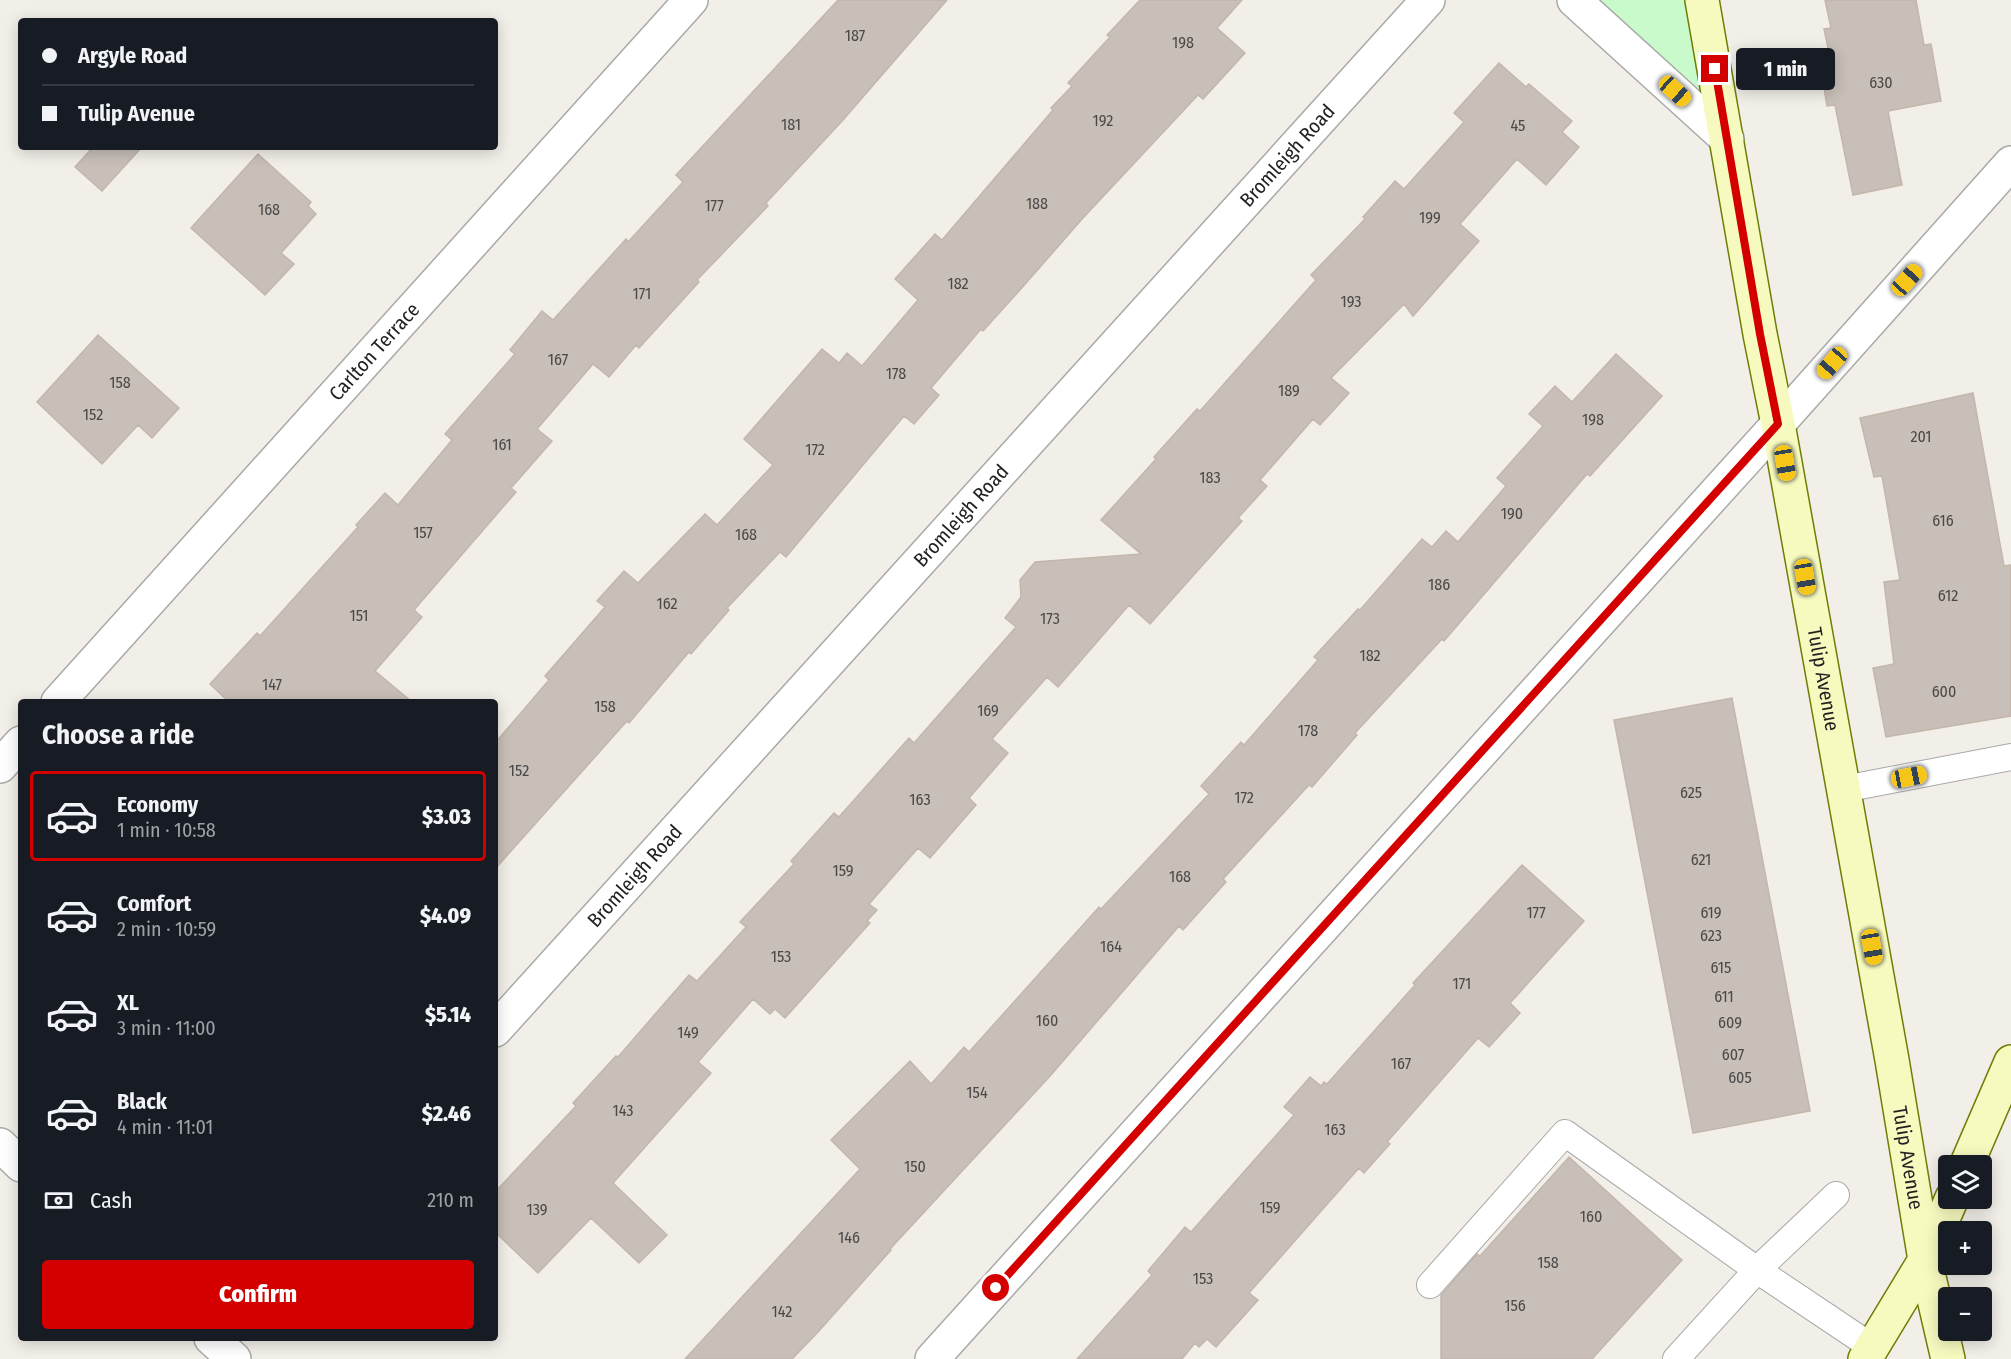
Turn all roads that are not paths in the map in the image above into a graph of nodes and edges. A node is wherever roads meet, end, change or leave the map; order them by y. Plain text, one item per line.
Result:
1 (691, 0) edge
2 (1428, 0) edge
3 (1574, 0) edge
4 (1702, 0) edge
5 (1727, 139) junction
6 (2011, 163) edge
7 (1778, 424) junction
8 (61, 699) edge
9 (18, 746) edge
10 (2011, 757) edge
11 (0, 766) edge
12 (1844, 789) junction
13 (498, 1027) edge
14 (2011, 1062) edge
15 (0, 1145) edge
16 (1971, 1155) edge
17 (18, 1162) edge
18 (1836, 1195) dead end
19 (1947, 1209) edge
20 (1925, 1260) junction
21 (1757, 1270) junction
22 (1430, 1285) dead end
23 (1868, 1353) edge
24 (932, 1359) edge
25 (1676, 1359) edge
26 (1948, 1359) edge

1 - 8 street, Carlton Terrace
2 - 13 street, Bromleigh Road
3 - 5 street
4 - 5 main road, Tulip Avenue
5 - 7 main road, Tulip Avenue
6 - 7 street
7 - 12 main road, Tulip Avenue
7 - 24 street
9 - 11 street
10 - 12 lane
12 - 20 main road, Tulip Avenue
14 - 16 main road
15 - 17 street
18 - 21 lane
19 - 20 main road
20 - 23 main road
20 - 26 main road, Tulip Avenue
21 - 22 lane
21 - 23 lane
21 - 25 lane

